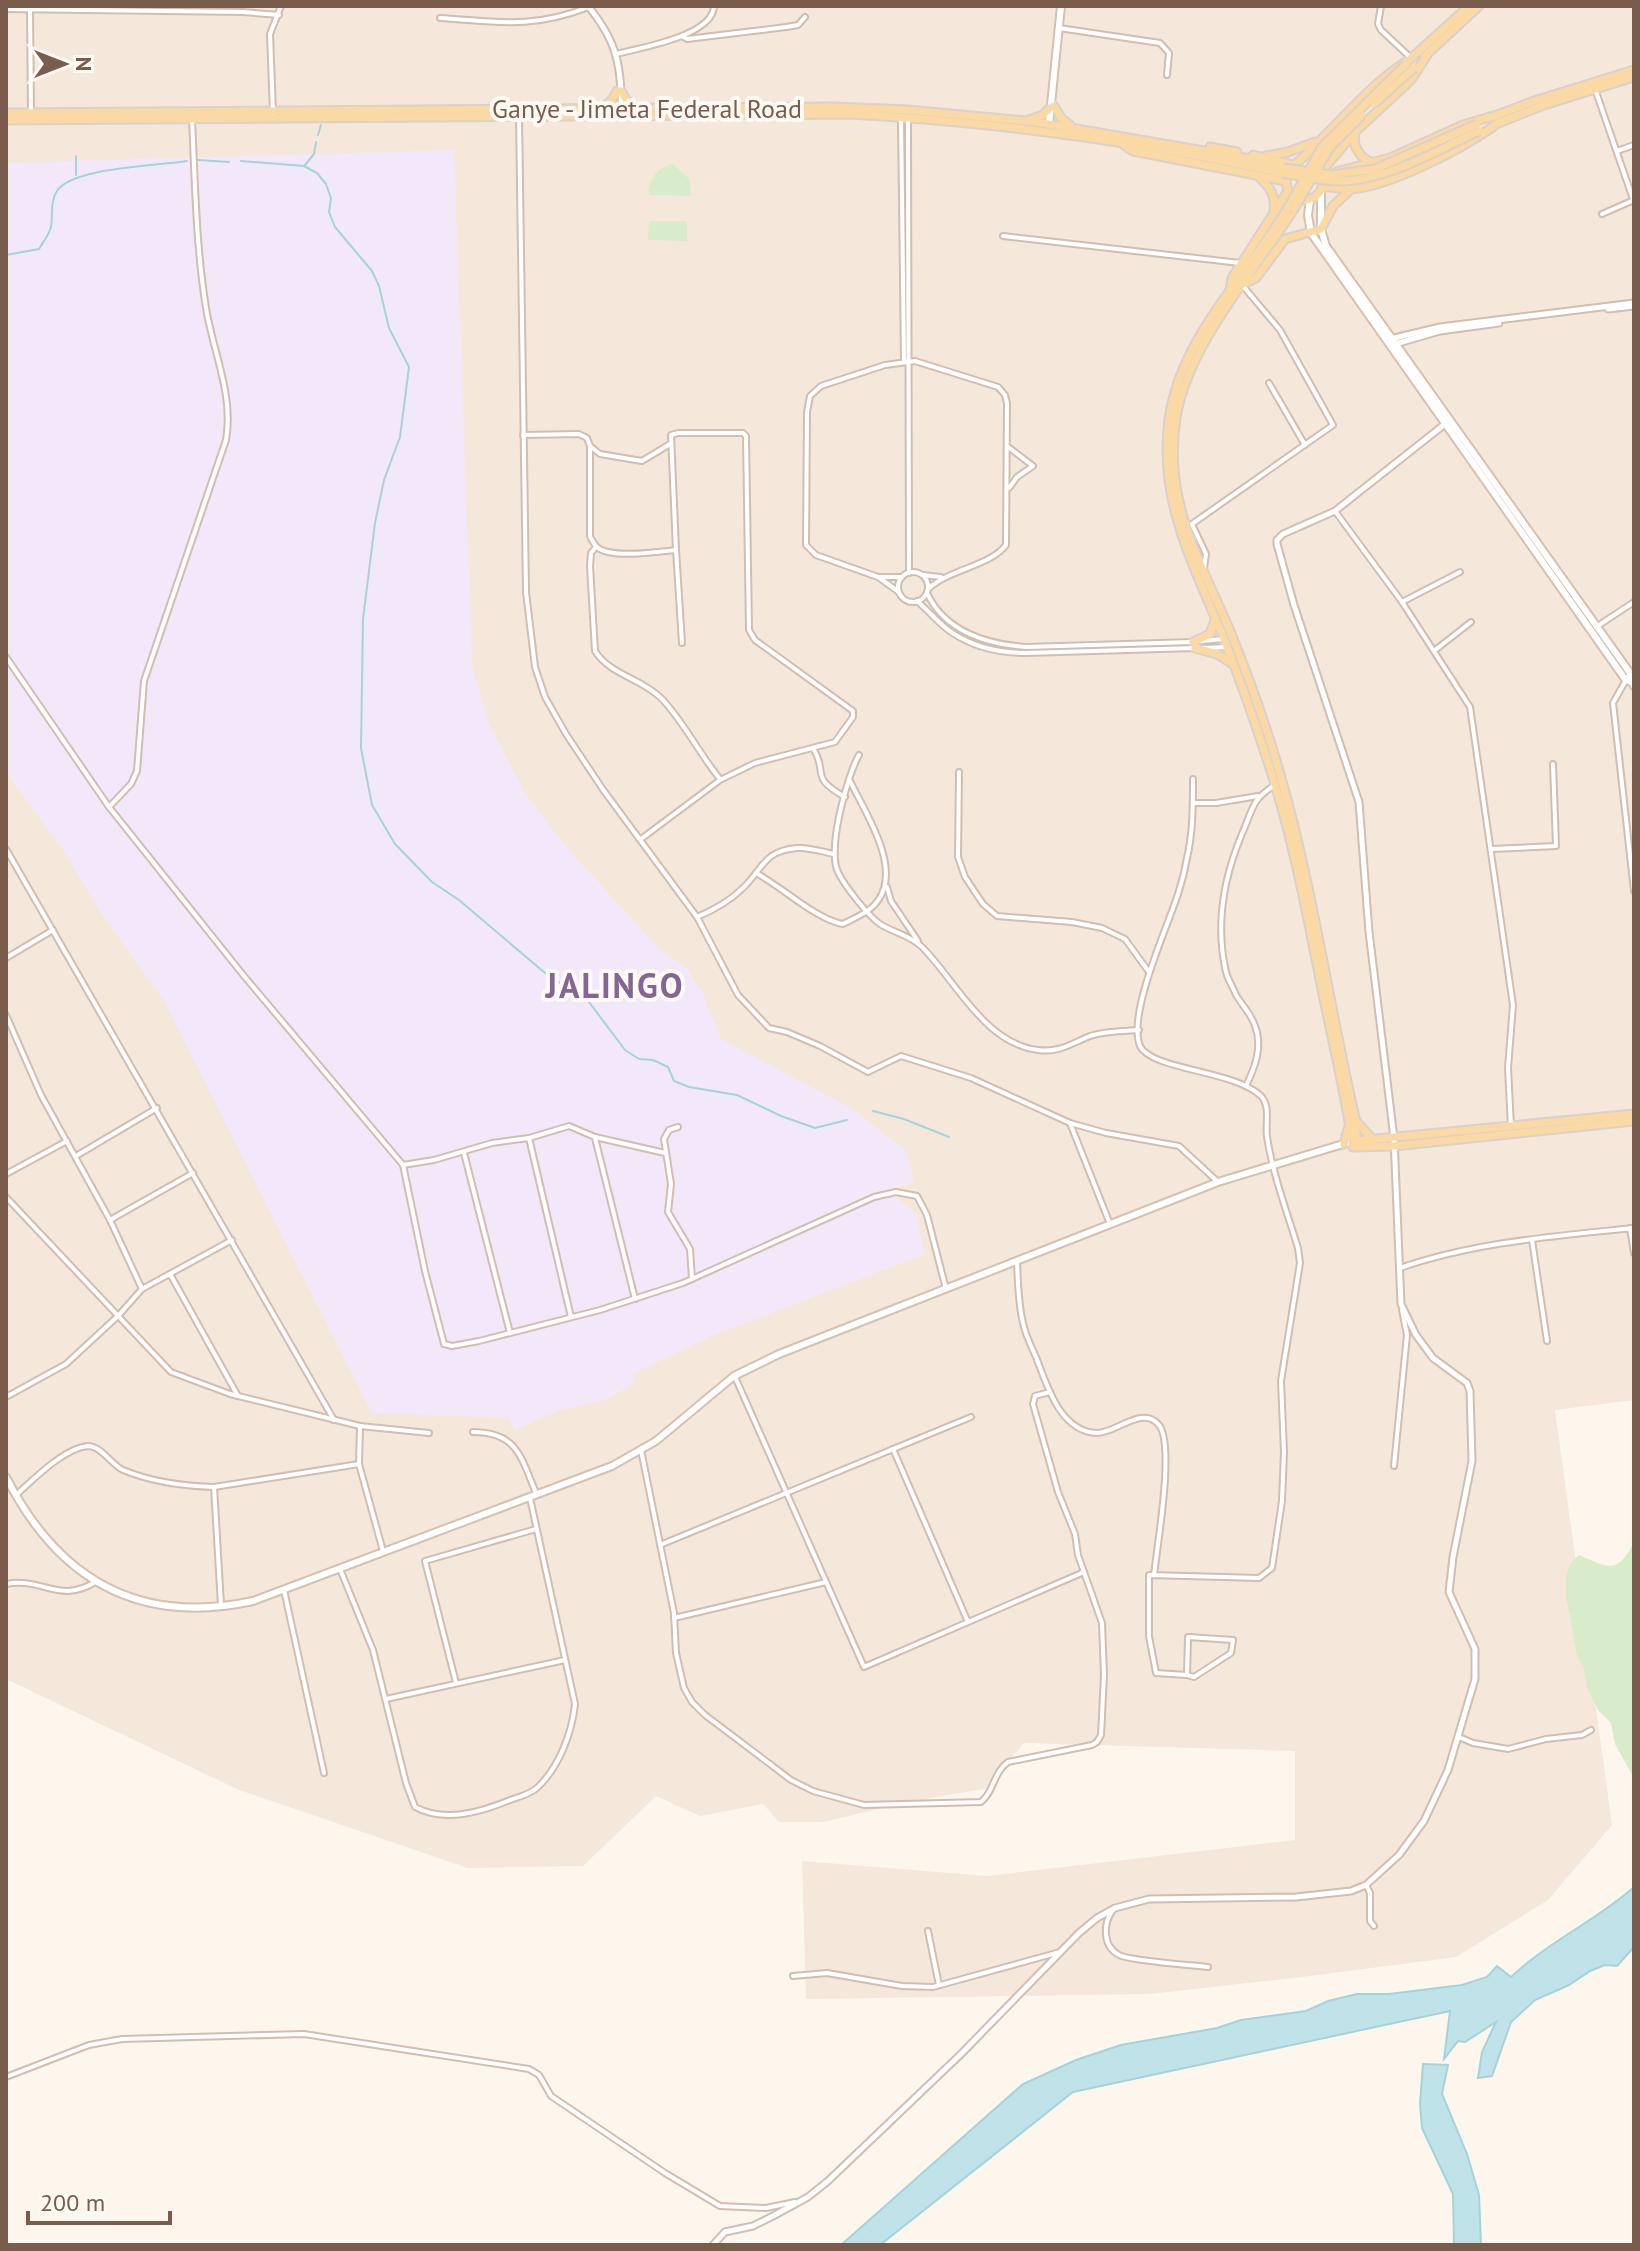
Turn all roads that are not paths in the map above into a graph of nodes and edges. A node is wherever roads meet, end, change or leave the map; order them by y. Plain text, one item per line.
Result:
1 (281, 6) edge
2 (588, 6) edge
3 (714, 6) edge
4 (1061, 6) edge
5 (1381, 6) edge
6 (1469, 6) edge
7 (1479, 6) edge
8 (6, 9) edge
9 (172, 9) edge
10 (244, 9) edge
11 (30, 10) junction
12 (279, 15) junction
13 (805, 17) dead end
14 (440, 18) dead end
15 (1059, 28) junction
16 (682, 36) junction
17 (617, 54) junction
18 (1427, 55) junction
19 (1410, 62) junction
20 (1634, 70) edge
21 (1167, 75) dead end
22 (1634, 77) edge
23 (619, 88) junction
24 (1595, 89) junction
25 (1052, 105) junction
26 (645, 107) junction
27 (600, 108) junction
28 (620, 111) junction
29 (6, 113) edge
30 (31, 113) junction
31 (465, 113) junction
32 (904, 114) junction
33 (273, 115) junction
34 (519, 116) junction
35 (192, 119) junction
36 (6, 120) edge
37 (1496, 120) junction
38 (1026, 121) junction
39 (1051, 124) junction
40 (1075, 128) junction
41 (1356, 131) junction
42 (1123, 139) junction
43 (1317, 141) junction
44 (1634, 145) edge
45 (1617, 151) junction
46 (1264, 157) junction
47 (1374, 163) junction
48 (1296, 164) junction
49 (1322, 173) junction
50 (1284, 174) junction
51 (1258, 177) junction
52 (1322, 188) junction
53 (1350, 190) junction
54 (1288, 191) junction
55 (1310, 200) junction
56 (1634, 201) edge
57 (1290, 210) junction
58 (1602, 214) dead end
59 (1274, 215) junction
60 (1321, 229) junction
61 (1311, 233) junction
62 (1003, 236) dead end
63 (1242, 263) junction
64 (1244, 284) junction
65 (1229, 292) junction
66 (1634, 304) edge
67 (1391, 342) junction
68 (907, 361) junction
69 (1269, 383) dead end
70 (1445, 424) junction
71 (523, 435) junction
72 (670, 444) junction
73 (1305, 445) junction
74 (590, 446) junction
75 (1007, 446) junction
76 (1007, 491) junction
77 (1335, 511) junction
78 (596, 547) junction
79 (676, 550) junction
80 (1460, 572) dead end
81 (909, 573) junction
82 (1204, 573) junction
83 (923, 575) junction
84 (878, 577) junction
85 (902, 577) junction
86 (941, 577) junction
87 (928, 591) junction
88 (899, 592) junction
89 (917, 601) junction
90 (1402, 602) junction
91 (1634, 602) edge
92 (1215, 618) junction
93 (1471, 622) dead end
94 (1596, 627) junction
95 (1230, 642) junction
96 (682, 643) dead end
97 (1194, 645) junction
98 (1434, 651) junction
99 (6, 657) edge
100 (1234, 666) junction
101 (1627, 676) junction
102 (1633, 684) edge
103 (813, 748) junction
104 (859, 755) dead end
105 (1553, 764) dead end
106 (959, 772) dead end
107 (1193, 779) dead end
108 (720, 780) junction
109 (850, 780) junction
110 (1275, 785) junction
111 (1258, 796) junction
112 (845, 797) junction
113 (1193, 803) junction
114 (109, 807) junction
115 (641, 840) junction
116 (6, 849) edge
117 (1491, 849) junction
118 (834, 854) junction
119 (756, 873) junction
120 (886, 885) junction
121 (1634, 891) edge
122 (867, 910) junction
123 (697, 917) junction
124 (53, 930) junction
125 (920, 945) junction
126 (6, 958) edge
127 (1149, 972) junction
128 (6, 1015) edge
129 (1139, 1030) junction
130 (1246, 1086) junction
131 (157, 1108) junction
132 (1634, 1114) edge
133 (1634, 1121) edge
134 (1352, 1122) junction
135 (1070, 1123) junction
136 (678, 1127) dead end
137 (1512, 1131) junction
138 (595, 1137) junction
139 (529, 1138) junction
140 (1373, 1140) junction
141 (67, 1141) junction
142 (1394, 1142) junction
143 (1355, 1144) junction
144 (1342, 1145) junction
145 (464, 1152) junction
146 (665, 1153) junction
147 (76, 1156) junction
148 (1273, 1163) junction
149 (403, 1165) junction
150 (193, 1173) junction
151 (6, 1174) edge
152 (1218, 1182) junction
153 (6, 1197) edge
154 (110, 1220) junction
155 (1110, 1224) junction
156 (1632, 1228) edge
157 (232, 1240) junction
158 (1532, 1240) junction
159 (1634, 1253) edge
160 (1017, 1262) junction
161 (1399, 1269) junction
162 (170, 1274) junction
163 (692, 1279) junction
164 (142, 1289) junction
165 (946, 1289) junction
166 (635, 1299) junction
167 (1401, 1304) junction
168 (118, 1316) junction
169 (571, 1317) junction
170 (510, 1333) junction
171 (1547, 1341) dead end
172 (734, 1376) junction
173 (1050, 1392) junction
174 (238, 1396) junction
175 (6, 1397) edge
176 (971, 1417) dead end
177 (334, 1420) junction
178 (360, 1426) junction
179 (473, 1432) dead end
180 (429, 1433) dead end
181 (893, 1449) junction
182 (641, 1450) junction
183 (359, 1464) junction
184 (1394, 1466) dead end
185 (6, 1477) edge
186 (214, 1487) junction
187 (786, 1493) junction
188 (15, 1495) junction
189 (533, 1497) junction
190 (536, 1529) junction
191 (660, 1545) junction
192 (384, 1553) junction
193 (340, 1569) junction
194 (1084, 1572) junction
195 (1154, 1576) junction
196 (97, 1581) junction
197 (826, 1582) junction
198 (6, 1584) edge
199 (284, 1590) junction
200 (221, 1607) junction
201 (674, 1618) junction
202 (968, 1622) junction
203 (565, 1660) junction
204 (1187, 1675) junction
205 (456, 1683) junction
206 (386, 1699) junction
207 (1591, 1730) dead end
208 (1459, 1737) junction
209 (324, 1773) dead end
210 (1366, 1885) junction
211 (1115, 1908) junction
212 (1374, 1926) dead end
213 (928, 1931) dead end
214 (1063, 1951) junction
215 (1208, 1967) dead end
216 (793, 1976) dead end
217 (939, 1985) junction
218 (6, 2077) edge
219 (802, 2200) junction
220 (713, 2245) edge

1 - 12 street
2 - 14 street
2 - 17 street
3 - 16 street
4 - 15 main road
5 - 19 street
6 - 19 main road
7 - 18 main road
8 - 11 street
9 - 10 street
9 - 11 street
10 - 12 street
11 - 30 street
12 - 33 street
13 - 16 street
15 - 21 street
15 - 25 main road
16 - 17 street
17 - 23 street
18 - 19 main road
18 - 41 main road
19 - 43 main road
19 - 57 main road, bridge
20 - 37 main road
22 - 24 main road
23 - 26 main road
23 - 27 main road
23 - 28 street
24 - 37 main road
24 - 45 street
25 - 38 main road
25 - 39 main road
25 - 40 main road
26 - 28 main road, Ganye - Jimeta Federal Road
26 - 32 main road, Ganye - Jimeta Federal Road
27 - 28 main road, Ganye - Jimeta Federal Road
27 - 31 main road, Ganye - Jimeta Federal Road
28 - 32 main road, Ganye - Jimeta Federal Road
28 - 34 main road, Ganye - Jimeta Federal Road
29 - 30 main road, Ganye - Jimeta Federal Road
30 - 33 main road, Ganye - Jimeta Federal Road
31 - 33 main road, Ganye - Jimeta Federal Road
31 - 34 main road, Ganye - Jimeta Federal Road
32 - 38 main road, Ganye - Jimeta Federal Road
32 - 42 main road, Ganye - Jimeta Federal Road
32 - 68 street
33 - 35 main road, Ganye - Jimeta Federal Road
34 - 71 street
35 - 36 main road, Ganye - Jimeta Federal Road
35 - 114 street
37 - 47 main road
37 - 50 main road, bridge
37 - 53 main road
38 - 39 main road, Ganye - Jimeta Federal Road
39 - 40 main road, Ganye - Jimeta Federal Road
40 - 42 main road, Ganye - Jimeta Federal Road
41 - 47 main road
41 - 49 main road
42 - 46 main road
42 - 50 main road, Ganye - Jimeta Federal Road
42 - 51 main road
43 - 46 main road
43 - 48 main road
44 - 45 street
45 - 56 street
46 - 48 main road
47 - 49 main road
48 - 49 main road
48 - 50 main road
49 - 52 main road
50 - 51 main road
50 - 54 main road
51 - 59 main road
52 - 53 main road
52 - 55 main road
52 - 60 main road
53 - 60 main road
54 - 55 main road
54 - 59 main road
55 - 61 main road
56 - 58 street
57 - 64 main road
57 - 65 main road
59 - 63 main road
60 - 61 main road
60 - 67 main road
61 - 64 main road
61 - 67 main road
62 - 63 street
63 - 65 main road
64 - 73 street
64 - 82 main road
65 - 92 main road
66 - 67 street
67 - 70 main road
67 - 94 main road
68 - 75 street
68 - 81 street
68 - 84 street
69 - 73 street
70 - 77 street
70 - 101 main road
71 - 74 street
71 - 115 street
72 - 74 street
72 - 79 street
72 - 103 street
73 - 82 street
74 - 78 street
75 - 76 street
75 - 76 street
76 - 86 street
77 - 90 street
77 - 142 street
78 - 79 street
78 - 108 street
79 - 96 street
80 - 90 street
81 - 83 street
81 - 85 street
82 - 95 main road
83 - 86 street
83 - 87 street
84 - 85 street
84 - 88 street
85 - 88 street
86 - 87 street
87 - 89 street
87 - 97 street
88 - 89 street
89 - 97 street
90 - 98 street
91 - 94 street
92 - 95 main road
92 - 97 main road
93 - 98 street
94 - 101 main road
95 - 97 street
95 - 100 main road
95 - 134 main road
97 - 100 main road
98 - 117 street
99 - 114 street
100 - 110 main road
101 - 102 main road
101 - 121 street
103 - 108 street
103 - 112 street
104 - 109 street
105 - 117 street
106 - 127 street
107 - 113 street
108 - 115 street
109 - 112 street
109 - 120 street
110 - 111 street
110 - 134 main road
111 - 113 street
111 - 130 street
112 - 118 street
113 - 127 street
114 - 149 street
115 - 123 street
116 - 124 street
117 - 137 street
118 - 119 street
118 - 122 street
119 - 122 street
119 - 123 street
120 - 122 street
120 - 125 street
122 - 125 street
123 - 135 street
124 - 126 street
124 - 131 street
125 - 129 street
127 - 129 street
128 - 141 street
129 - 130 street
130 - 148 street
131 - 147 street
131 - 150 street
132 - 137 main road
133 - 137 main road
134 - 140 main road
134 - 143 main road
134 - 144 main road
135 - 152 street
135 - 155 street
136 - 146 street
137 - 142 main road
138 - 139 street
138 - 146 street
138 - 166 street
139 - 145 street
139 - 169 street
140 - 142 main road
140 - 143 main road
141 - 147 street
141 - 151 street
142 - 143 main road
142 - 161 street
143 - 144 main road
144 - 148 main road
145 - 149 street
145 - 170 street
146 - 163 street
147 - 154 street
148 - 152 main road
148 - 195 street
149 - 170 street
150 - 154 street
150 - 157 street
152 - 155 main road
153 - 168 street
154 - 164 street
155 - 160 main road
156 - 158 street
156 - 159 street
157 - 162 street
157 - 177 street
158 - 161 street
158 - 171 street
160 - 165 main road
160 - 173 street
161 - 167 street
162 - 164 street
162 - 174 street
163 - 165 street
163 - 166 street
164 - 168 street
165 - 172 main road
166 - 169 street
167 - 184 street
167 - 208 street
168 - 174 street
168 - 175 street
169 - 170 street
172 - 182 main road
172 - 187 street
173 - 194 street
173 - 195 street
174 - 177 street
176 - 181 street
177 - 178 street
178 - 180 street
178 - 183 street
179 - 189 street
181 - 187 street
181 - 202 street
182 - 189 main road
182 - 191 street
183 - 186 street
183 - 192 street
185 - 188 main road
186 - 188 street
186 - 200 street
187 - 191 street
187 - 197 street
188 - 196 main road
189 - 190 street
189 - 192 main road
190 - 203 street
190 - 205 street
191 - 201 street
192 - 193 main road
193 - 199 main road
193 - 206 street
194 - 201 street
194 - 202 street
195 - 204 street
196 - 198 street
196 - 200 main road
197 - 201 street
197 - 202 street
199 - 200 main road
199 - 209 street
203 - 205 street
203 - 206 street
204 - 204 street
205 - 206 street
207 - 208 street
208 - 210 street
210 - 211 street
210 - 212 street
211 - 214 street
211 - 215 street
213 - 217 street
214 - 217 street
214 - 219 street
216 - 217 street
218 - 219 street
219 - 220 street

